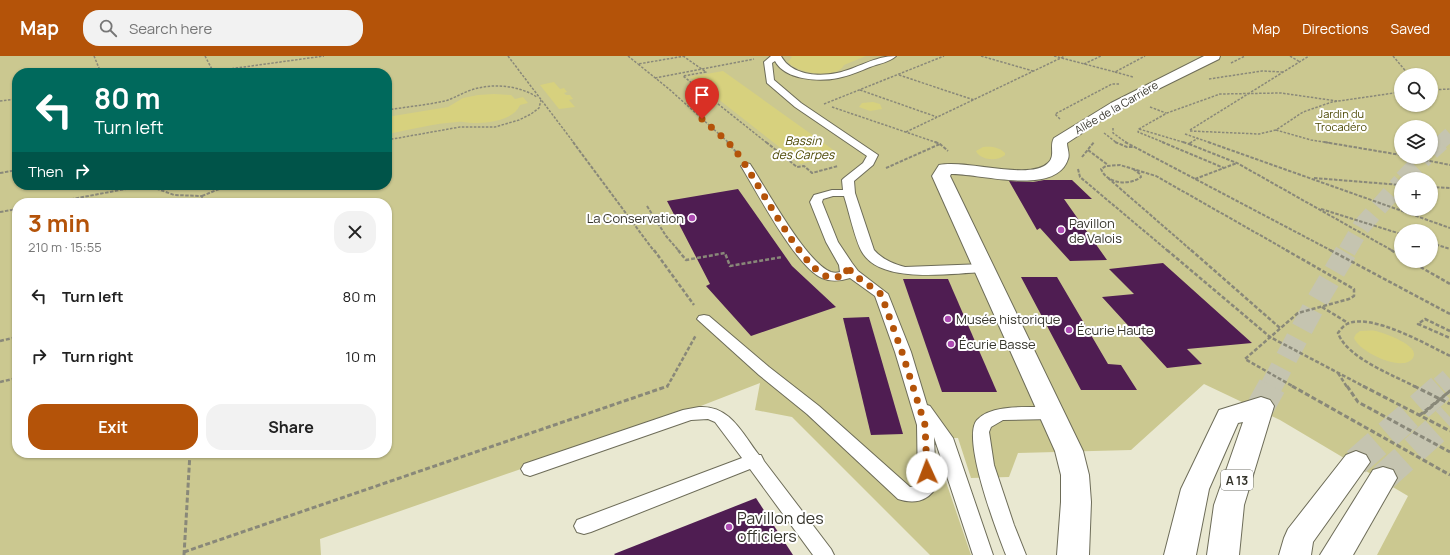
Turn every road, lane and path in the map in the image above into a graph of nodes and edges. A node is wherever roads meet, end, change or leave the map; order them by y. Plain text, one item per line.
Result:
1 (94, 56) edge
2 (205, 56) edge
3 (324, 56) edge
4 (508, 56) edge
5 (628, 56) edge
6 (684, 56) edge
7 (776, 56) edge
8 (892, 56) edge
9 (944, 56) edge
10 (981, 56) edge
11 (1054, 56) edge
12 (1065, 56) edge
13 (1101, 56) edge
14 (1145, 56) edge
15 (1214, 56) edge
16 (1290, 56) edge
17 (1309, 56) edge
18 (1393, 56) edge
19 (1061, 58) junction
20 (749, 60) dead end
21 (1300, 62) junction
22 (638, 64) junction
23 (1084, 64) junction
24 (99, 68) edge
25 (212, 68) edge
26 (242, 68) edge
27 (1403, 68) edge
28 (702, 70) junction
29 (1033, 71) junction
30 (1283, 72) junction
31 (898, 75) junction
32 (655, 78) junction
33 (1208, 80) dead end
34 (1450, 89) edge
35 (859, 90) junction
36 (1438, 90) edge
37 (1250, 93) junction
38 (1394, 93) edge
39 (12, 99) edge
40 (541, 100) junction
41 (974, 100) junction
42 (0, 101) edge
43 (1337, 101) junction
44 (1148, 107) dead end
45 (392, 109) edge
46 (1167, 113) junction
47 (937, 117) junction
48 (1114, 123) dead end
49 (1139, 128) junction
50 (1103, 129) dead end
51 (1276, 130) junction
52 (1190, 131) junction
53 (906, 132) junction
54 (1072, 132) junction
55 (1198, 138) junction
56 (392, 139) edge
57 (1189, 144) junction
58 (1135, 147) junction
59 (1088, 150) junction
60 (1394, 154) edge
61 (1080, 160) dead end
62 (1237, 163) junction
63 (1438, 163) edge
64 (844, 164) dead end
65 (1078, 165) dead end
66 (1109, 165) junction
67 (1450, 165) edge
68 (746, 166) joint
69 (883, 167) dead end
70 (1224, 168) junction
71 (1133, 169) junction
72 (12, 171) edge
73 (0, 173) edge
74 (1108, 177) junction
75 (1309, 178) junction
76 (1195, 179) junction
77 (1394, 184) edge
78 (1438, 187) edge
79 (1450, 188) edge
80 (120, 190) edge
81 (158, 190) edge
82 (217, 190) edge
83 (849, 193) junction
84 (202, 196) joint
85 (78, 198) edge
86 (647, 206) dead end
87 (1315, 207) junction
88 (12, 210) edge
89 (0, 212) edge
90 (1450, 228) edge
91 (1394, 232) edge
92 (1438, 245) edge
93 (1450, 249) edge
94 (1394, 252) edge
95 (802, 253) junction
96 (846, 265) junction
97 (984, 268) junction
98 (1422, 268) edge
99 (1450, 284) edge
100 (1322, 307) junction
101 (1450, 314) edge
102 (704, 319) junction
103 (1348, 324) junction
104 (1280, 328) junction
105 (1450, 331) edge
106 (1270, 337) junction
107 (12, 338) edge
108 (1450, 338) edge
109 (0, 341) edge
110 (1450, 356) edge
111 (1338, 372) junction
112 (12, 379) edge
113 (0, 382) edge
114 (1450, 391) edge
115 (1441, 399) junction
116 (918, 401) junction
117 (1450, 404) edge
118 (1051, 413) junction
119 (1420, 415) junction
120 (1450, 431) edge
121 (1450, 452) edge
122 (190, 458) edge
123 (755, 460) junction
124 (1356, 462) tunnel mouth
125 (530, 469) dead end
126 (1450, 475) edge
127 (1383, 478) tunnel mouth
128 (584, 526) dead end
129 (184, 554) edge
130 (824, 555) edge
131 (984, 555) edge
132 (1016, 555) edge
133 (1073, 555) edge
134 (1180, 555) edge
135 (1223, 555) edge
136 (1295, 555) edge
137 (1336, 555) edge

1 - 24 path
2 - 25 path
3 - 26 path
4 - 40 path
5 - 22 path
6 - 22 path
6 - 28 path
7 - 8 lane
7 - 83 lane
9 - 31 path
10 - 29 path
11 - 19 path
12 - 19 path
13 - 23 path
14 - 23 path
15 - 54 main road, Allée de la Carrière
16 - 21 path
17 - 21 path
18 - 27 path
19 - 23 path
19 - 29 path
20 - 28 path
21 - 30 path
22 - 32 path
28 - 32 path
28 - 64 path
29 - 41 path
30 - 33 path
30 - 37 path
31 - 35 path
31 - 41 path
32 - 68 path
34 - 36 path
35 - 47 path
35 - 53 path
37 - 43 path
37 - 46 path
37 - 52 path
38 - 43 path
39 - 42 path
40 - 45 path
40 - 56 path
40 - 102 path
41 - 47 path
43 - 51 path
44 - 46 path
46 - 49 path
47 - 53 path
48 - 58 path
49 - 57 path
49 - 70 path
50 - 58 path
51 - 52 path
51 - 60 path
52 - 55 path
53 - 69 path
54 - 59 path
54 - 97 main road, Allée de la Carrière
55 - 57 path
55 - 75 path
57 - 62 path
58 - 76 path
59 - 61 path
59 - 66 path
62 - 70 path
62 - 87 path
63 - 67 path
65 - 106 path
66 - 71 path
66 - 74 path
68 - 95 lane
70 - 76 path
71 - 74 path
71 - 100 path
72 - 73 path
74 - 104 path
75 - 77 path
75 - 90 path
76 - 101 path
78 - 79 path
80 - 85 path
81 - 84 path
82 - 84 path
83 - 96 lane
83 - 97 lane
86 - 95 path
87 - 91 path
87 - 94 path
88 - 89 path
92 - 93 path
95 - 96 lane
96 - 116 lane
97 - 118 main road
98 - 99 path
100 - 103 path
100 - 104 path
102 - 116 lane
102 - 129 path
103 - 110 path
103 - 115 path
104 - 106 path
105 - 108 path
106 - 111 path
106 - 126 path
107 - 109 path
111 - 119 path
111 - 121 path
112 - 113 path
114 - 115 path
114 - 119 path
115 - 117 path
115 - 119 path
116 - 131 lane
118 - 132 lane
118 - 133 main road
119 - 120 path
122 - 129 path
123 - 125 lane
123 - 128 lane
123 - 130 lane
124 - 136 main road
127 - 137 main road
134 - 135 main road, A 13

